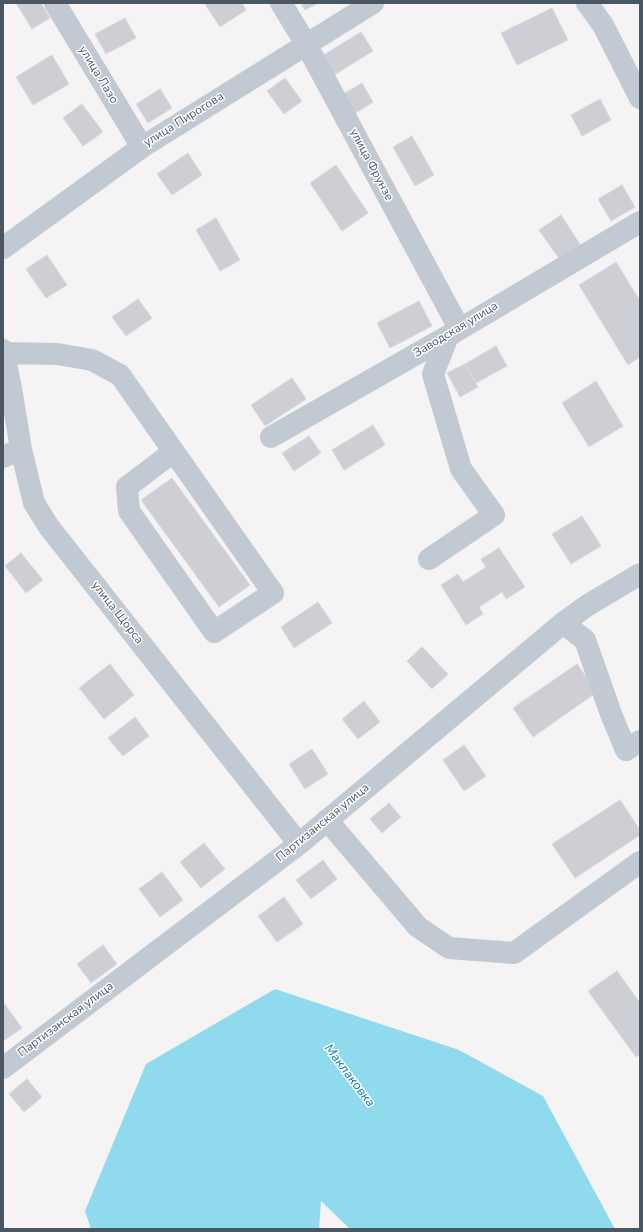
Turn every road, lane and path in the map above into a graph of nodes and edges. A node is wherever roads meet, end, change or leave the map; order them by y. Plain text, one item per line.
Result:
1 (55, 3) edge
2 (281, 3) edge
3 (373, 3) edge
4 (587, 3) edge
5 (306, 44) junction
6 (640, 98) edge
7 (142, 146) junction
8 (640, 222) edge
9 (3, 248) edge
10 (453, 332) junction
11 (4, 351) edge
12 (271, 437) dead end
13 (173, 452) junction
14 (12, 453) edge
15 (429, 559) dead end
16 (640, 574) edge
17 (563, 622) junction
18 (640, 741) edge
19 (327, 820) junction
20 (299, 844) junction
21 (640, 862) edge
22 (3, 1068) edge

1 - 7 street, улица Лазо
2 - 5 street, улица Фрунзе
3 - 5 street, улица Пирогова
4 - 6 street
5 - 7 street, улица Пирогова
5 - 10 street, улица Фрунзе
7 - 9 street, улица Пирогова
8 - 10 street, Заводская улица
10 - 12 street, Заводская улица
10 - 15 street
11 - 13 street
11 - 14 street, улица Щорса
13 - 13 street
14 - 20 street, улица Щорса
16 - 17 street, Партизанская улица
17 - 18 street
17 - 19 street, Партизанская улица
19 - 20 street, Партизанская улица
19 - 21 street
20 - 22 street, Партизанская улица

